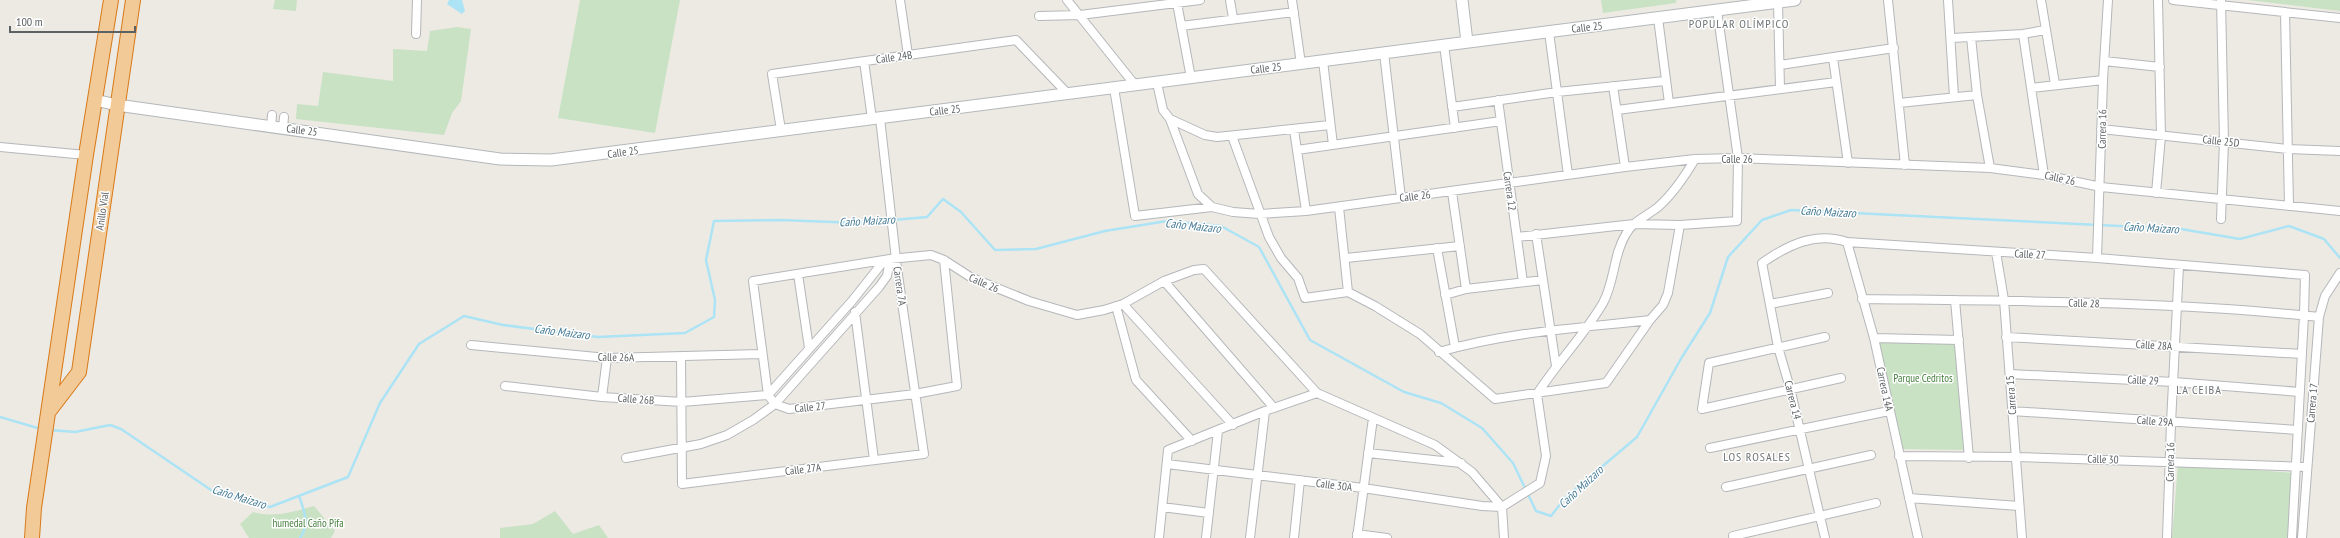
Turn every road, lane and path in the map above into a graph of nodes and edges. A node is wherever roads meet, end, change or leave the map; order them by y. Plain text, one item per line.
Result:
1 (111, 0) edge
2 (133, 0) edge
3 (417, 0) edge
4 (900, 0) edge
5 (1067, 0) edge
6 (1200, 0) edge
7 (1230, 0) edge
8 (1292, 0) edge
9 (1462, 0) edge
10 (1795, 0) edge
11 (1888, 0) edge
12 (1948, 0) edge
13 (2041, 0) edge
14 (2108, 0) edge
15 (2158, 0) edge
16 (2173, 0) edge
17 (1778, 2) junction
18 (2221, 2) edge
19 (1177, 3) junction
20 (1717, 10) junction
21 (1294, 12) junction
22 (2285, 12) junction
23 (1080, 15) junction
24 (1039, 16) dead end
25 (1232, 18) junction
26 (1658, 18) junction
27 (2340, 18) edge
28 (1181, 26) junction
29 (2045, 30) junction
30 (1549, 32) junction
31 (416, 34) dead end
32 (2023, 34) junction
33 (1971, 37) junction
34 (1952, 38) junction
35 (1467, 42) junction
36 (1444, 45) junction
37 (1894, 48) junction
38 (1384, 53) junction
39 (908, 55) junction
40 (1833, 58) junction
41 (864, 61) junction
42 (1323, 61) junction
43 (2104, 61) junction
44 (1301, 64) junction
45 (1780, 65) junction
46 (2160, 67) junction
47 (1191, 78) junction
48 (2103, 80) junction
49 (1665, 81) junction
50 (1157, 82) junction
51 (1836, 82) junction
52 (2055, 84) junction
53 (1135, 85) junction
54 (1613, 86) junction
55 (1114, 88) junction
56 (2031, 88) junction
57 (1780, 89) junction
58 (1557, 92) junction
59 (1068, 94) junction
60 (1730, 95) junction
61 (1977, 95) junction
62 (1954, 96) junction
63 (95, 100) junction
64 (1498, 100) junction
65 (1669, 103) junction
66 (1899, 103) junction
67 (117, 105) junction
68 (1452, 106) junction
69 (1617, 110) junction
70 (876, 119) junction
71 (1170, 119) junction
72 (1501, 121) junction
73 (1330, 125) junction
74 (1455, 128) junction
75 (2102, 129) junction
76 (781, 130) junction
77 (1294, 130) junction
78 (1232, 136) junction
79 (1394, 136) junction
80 (2161, 136) junction
81 (2224, 141) junction
82 (1333, 145) junction
83 (0, 147) edge
84 (2288, 149) junction
85 (1297, 150) junction
86 (2340, 151) edge
87 (86, 155) junction
88 (1738, 158) junction
89 (1695, 159) junction
90 (1848, 163) junction
91 (1906, 165) junction
92 (1625, 167) junction
93 (1990, 168) junction
94 (2044, 174) junction
95 (1568, 175) junction
96 (1509, 184) junction
97 (2101, 187) junction
98 (1452, 192) junction
99 (2156, 193) junction
100 (1401, 198) junction
101 (2223, 200) junction
102 (2288, 206) junction
103 (1212, 207) junction
104 (1338, 207) junction
105 (1306, 211) junction
106 (2340, 211) edge
107 (1260, 214) junction
108 (2220, 219) dead end
109 (1634, 224) junction
110 (1680, 225) junction
111 (1536, 234) junction
112 (1517, 236) junction
113 (1847, 242) junction
114 (1460, 246) junction
115 (1437, 248) junction
116 (1996, 252) junction
117 (1346, 258) junction
118 (2097, 258) junction
119 (890, 260) junction
120 (944, 260) junction
121 (1762, 263) joint
122 (2179, 266) junction
123 (798, 274) junction
124 (2305, 275) joint
125 (2338, 276) edge
126 (1543, 280) junction
127 (1164, 281) junction
128 (1523, 282) junction
129 (1466, 289) junction
130 (1348, 292) junction
131 (1828, 293) dead end
132 (1444, 294) junction
133 (1862, 299) junction
134 (1955, 300) junction
135 (2004, 300) junction
136 (852, 302) junction
137 (1770, 304) junction
138 (1119, 305) junction
139 (2178, 306) junction
140 (855, 315) junction
141 (2304, 315) junction
142 (2319, 317) junction
143 (1650, 320) junction
144 (1586, 327) junction
145 (1550, 331) junction
146 (1825, 337) dead end
147 (2006, 337) junction
148 (1874, 338) junction
149 (1959, 340) junction
150 (470, 345) dead end
151 (2175, 346) junction
152 (1455, 347) junction
153 (1778, 347) junction
154 (809, 348) junction
155 (1439, 352) junction
156 (761, 354) junction
157 (2302, 354) junction
158 (681, 357) junction
159 (607, 358) junction
160 (1556, 366) junction
161 (2010, 374) junction
162 (1841, 378) dead end
163 (2174, 382) junction
164 (505, 386) dead end
165 (1790, 388) junction
166 (2300, 392) junction
167 (1317, 393) junction
168 (915, 394) junction
169 (1537, 394) junction
170 (768, 395) junction
171 (602, 397) junction
172 (866, 400) junction
173 (682, 402) junction
174 (775, 404) junction
175 (1274, 408) junction
176 (1264, 411) junction
177 (1890, 411) junction
178 (2012, 411) junction
179 (49, 412) junction
180 (1373, 418) junction
181 (2171, 423) junction
182 (1233, 425) junction
183 (1800, 428) junction
184 (2298, 430) junction
185 (1218, 431) junction
186 (1192, 441) junction
187 (1710, 448) dead end
188 (680, 449) junction
189 (1368, 453) junction
190 (924, 454) joint
191 (1871, 455) dead end
192 (1899, 456) junction
193 (2016, 457) junction
194 (626, 458) dead end
195 (1969, 458) junction
196 (874, 460) junction
197 (2171, 462) junction
198 (1462, 463) junction
199 (1167, 464) junction
200 (2297, 467) junction
201 (2307, 467) junction
202 (1809, 469) junction
203 (1214, 470) junction
204 (1257, 475) junction
205 (1300, 480) junction
206 (1363, 488) junction
207 (1726, 488) dead end
208 (1908, 498) junction
209 (1876, 503) dead end
210 (2018, 506) junction
211 (1162, 507) junction
212 (1502, 508) junction
213 (1209, 513) junction
214 (1820, 515) junction
215 (33, 535) edge
216 (1357, 536) edge
217 (1733, 536) dead end
218 (1159, 538) edge
219 (1206, 538) edge
220 (1250, 538) edge
221 (1294, 538) edge
222 (1387, 538) edge
223 (1504, 538) edge
224 (1825, 538) edge
225 (1918, 538) edge
226 (2022, 538) edge
227 (2167, 538) edge
228 (2292, 538) edge
229 (2302, 538) edge

1 - 63 highway, Anillo Vial
2 - 67 highway, Anillo Vial
3 - 31 street
4 - 39 street
5 - 23 street
6 - 19 street
7 - 25 street
8 - 21 street
9 - 35 street
10 - 17 street, Calle 25
11 - 37 street
12 - 34 street
13 - 29 street
14 - 43 street, Carrera 16
15 - 46 street
16 - 18 street
17 - 20 street, Calle 25
17 - 45 street
18 - 22 street
18 - 81 street
19 - 23 street
19 - 28 street
20 - 26 street, Calle 25
20 - 60 street
21 - 25 street
21 - 44 street
22 - 27 street
22 - 84 street
23 - 24 street
23 - 53 street
25 - 28 street
26 - 30 street, Calle 25
26 - 49 street
28 - 47 street
29 - 32 street
29 - 52 street
30 - 35 street, Calle 25
30 - 58 street
32 - 33 street
32 - 56 street
33 - 34 street
33 - 61 street
34 - 62 street
35 - 36 street, Calle 25
36 - 38 street, Calle 25
36 - 68 street
37 - 40 street
37 - 66 street
38 - 42 street, Calle 25
38 - 79 street
39 - 41 street, Calle 24B
39 - 59 street, Calle 24B
40 - 45 street
40 - 51 street
41 - 70 street, Carrera 7A
41 - 76 street, Calle 24B
42 - 44 street, Calle 25
42 - 73 street
43 - 46 street
43 - 48 street, Carrera 16
44 - 47 street, Calle 25
45 - 57 street
46 - 80 street
47 - 50 street, Calle 25
48 - 52 street
48 - 75 street, Carrera 16
49 - 54 street
49 - 65 street
50 - 53 street, Calle 25
50 - 71 street
51 - 57 street
51 - 90 street
52 - 56 street
53 - 55 street, Calle 25
54 - 58 street
54 - 69 street
55 - 59 street, Calle 25
55 - 103 street, Calle 26
56 - 94 street
57 - 60 street
58 - 64 street
58 - 95 street
59 - 70 street, Calle 25
60 - 65 street
60 - 88 street
61 - 62 street
61 - 93 street
62 - 66 street
63 - 67 street, Calle 25
63 - 87 highway, Anillo Vial
64 - 68 street
64 - 72 street, Carrera 12
65 - 69 street
66 - 91 street
67 - 76 street, Calle 25
67 - 179 highway, Anillo Vial
68 - 74 street
69 - 92 street
70 - 76 street, Calle 25
70 - 119 street, Carrera 7A
71 - 78 street
71 - 103 street
72 - 74 street
72 - 96 street, Carrera 12
73 - 77 street
73 - 82 street
74 - 79 street
75 - 80 street, Calle 25D
75 - 97 street, Carrera 16
77 - 78 street
77 - 85 street
78 - 107 street
79 - 82 street
79 - 100 street
80 - 81 street, Calle 25D
80 - 99 street
81 - 84 street, Calle 25D
81 - 101 street
82 - 85 street
83 - 87 street
84 - 86 street, Calle 25D
84 - 102 street
85 - 105 street
87 - 179 highway, Anillo Vial
88 - 89 street, Calle 26
88 - 90 street, Calle 26
88 - 110 street
89 - 92 street, Calle 26
89 - 109 street
90 - 91 street, Calle 26
91 - 93 street, Calle 26
92 - 95 street, Calle 26
93 - 94 street, Calle 26
94 - 97 street, Calle 26
95 - 96 street, Calle 26
96 - 98 street, Calle 26
96 - 112 street, Carrera 12
97 - 99 street, Calle 26
97 - 118 street, Carrera 16
98 - 100 street, Calle 26
98 - 114 street
99 - 101 street, Calle 26
100 - 104 street, Calle 26
101 - 102 street, Calle 26
101 - 108 street
102 - 106 street, Calle 26
103 - 107 street, Calle 26
104 - 105 street, Calle 26
104 - 117 street
105 - 107 street, Calle 26
107 - 130 street
109 - 110 street
109 - 111 street
109 - 144 street
110 - 143 street
111 - 112 street
111 - 126 street
112 - 128 street, Carrera 12
113 - 116 street, Calle 27
113 - 121 street, Calle 27
113 - 133 street, Carrera 14A
114 - 115 street
114 - 129 street
115 - 117 street
115 - 132 street
116 - 118 street, Calle 27
116 - 135 street, Carrera 15
117 - 130 street
118 - 122 street, Calle 27
119 - 120 street, Calle 26
119 - 123 street, Calle 26
119 - 136 street
119 - 140 street
119 - 168 street, Carrera 7A
120 - 138 street, Calle 26
120 - 168 street, Calle 27
121 - 137 street, Carrera 14
122 - 124 street, Calle 27
122 - 139 street, Carrera 16
123 - 154 street
123 - 156 street, Calle 26
124 - 141 street, Carrera 17
125 - 142 street, Carrera 17
126 - 128 street
126 - 145 street
127 - 138 street, Calle 26
127 - 167 street, Calle 26
127 - 175 street
128 - 129 street
129 - 132 street
130 - 155 street
131 - 137 street
132 - 152 street
133 - 134 street, Calle 28
133 - 148 street, Carrera 14A
134 - 135 street, Calle 28
134 - 149 street
135 - 139 street, Calle 28
135 - 147 street, Carrera 15
136 - 140 street
136 - 154 street
137 - 153 street, Carrera 14
138 - 182 street
138 - 186 street
139 - 141 street, Calle 28
139 - 151 street, Carrera 16
140 - 172 street
140 - 174 street
141 - 142 street, Calle 28
141 - 157 street, Carrera 17
142 - 201 street, Carrera 17
143 - 144 street
143 - 169 street
144 - 145 street
144 - 160 street
145 - 152 street
145 - 160 street
146 - 153 street
147 - 151 street, Calle 28A
147 - 161 street, Carrera 15
148 - 149 street
148 - 177 street, Carrera 14A
149 - 195 street
150 - 159 street, Calle 26A
151 - 157 street, Calle 28A
151 - 163 street, Carrera 16
152 - 155 street
153 - 165 street, Carrera 14
153 - 165 street
154 - 170 street
155 - 169 street
156 - 158 street, Calle 26A
156 - 170 street
157 - 166 street, Carrera 17
158 - 159 street, Calle 26A
158 - 173 street
159 - 171 street
160 - 169 street
161 - 163 street, Calle 29
161 - 178 street, Carrera 15
162 - 165 street
163 - 166 street, Calle 29
163 - 181 street, Carrera 16
164 - 171 street, Calle 26B
165 - 183 street, Carrera 14
166 - 184 street, Carrera 17
167 - 175 street
167 - 180 street
168 - 172 street, Calle 27
168 - 190 street, Carrera 7A
169 - 212 street
170 - 173 street, Calle 26B
170 - 174 street
171 - 173 street, Calle 26B
172 - 174 street, Calle 27
172 - 196 street
173 - 188 street
174 - 188 street
175 - 176 street
176 - 182 street
176 - 204 street
177 - 183 street
177 - 192 street, Carrera 14A
178 - 181 street, Calle 29A
178 - 193 street, Carrera 15
179 - 215 highway, Anillo Vial
180 - 189 street
180 - 198 street
181 - 184 street, Calle 29A
181 - 197 street, Carrera 16
182 - 185 street
183 - 187 street
183 - 202 street, Carrera 14
184 - 200 street, Carrera 17
185 - 186 street
185 - 203 street
186 - 199 street
188 - 194 street
188 - 196 street, Calle 27A
189 - 198 street
189 - 206 street
190 - 196 street, Calle 27A
191 - 202 street
192 - 195 street, Calle 30
192 - 208 street, Carrera 14A
193 - 195 street, Calle 30
193 - 197 street, Calle 30
193 - 210 street, Carrera 15
197 - 200 street, Calle 30
197 - 227 street, Carrera 16
198 - 212 street
199 - 203 street, Calle 30A
199 - 211 street
200 - 201 street, Calle 30
200 - 228 street, Carrera 17
201 - 229 street, Carrera 17
202 - 207 street
202 - 214 street, Carrera 14
203 - 204 street, Calle 30A
203 - 213 street
204 - 205 street, Calle 30A
204 - 220 street
205 - 206 street, Calle 30A
205 - 221 street
206 - 212 street, Calle 30A
206 - 216 street
208 - 210 street
208 - 225 street, Carrera 14A
209 - 214 street
210 - 226 street, Carrera 15
211 - 213 street
211 - 218 street
212 - 223 street
213 - 219 street
214 - 217 street
214 - 224 street, Carrera 14
216 - 222 street

